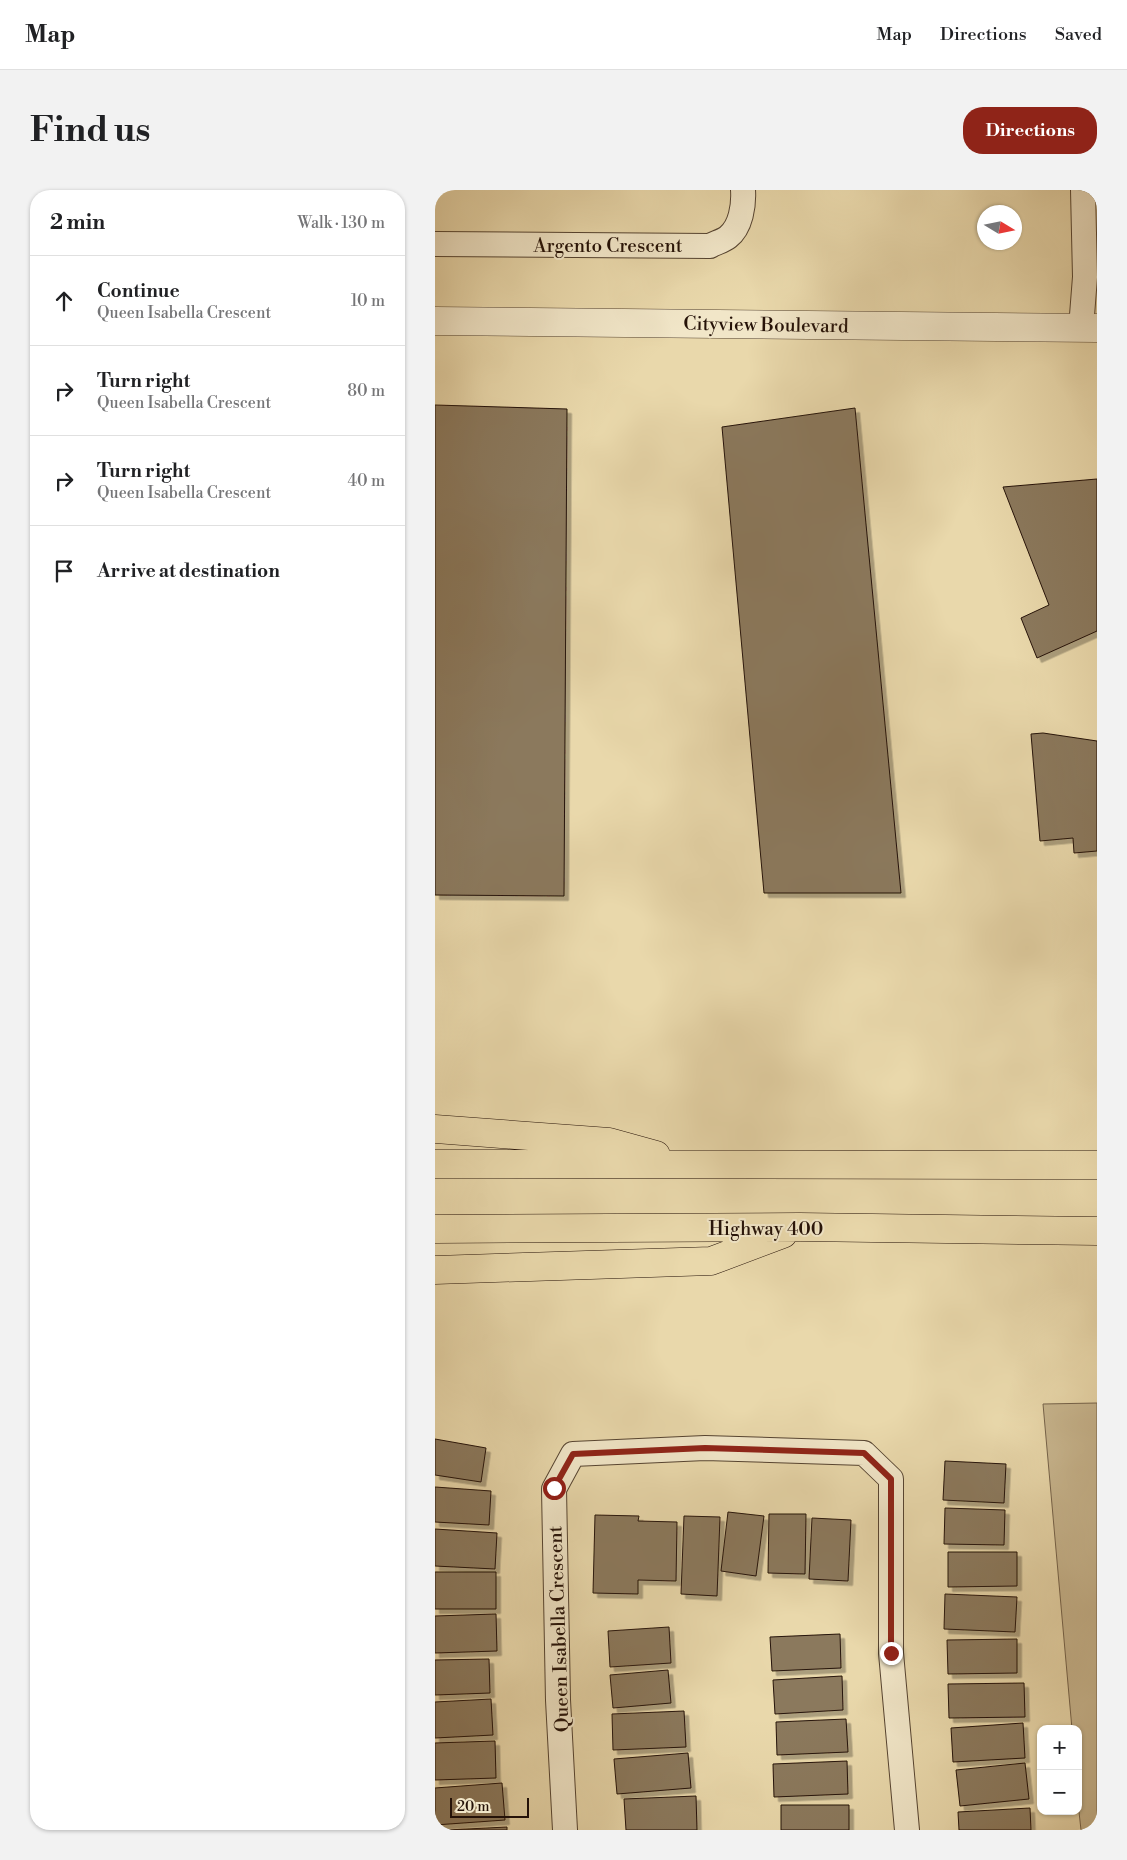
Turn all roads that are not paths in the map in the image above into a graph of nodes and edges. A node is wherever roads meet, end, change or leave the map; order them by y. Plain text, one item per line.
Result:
1 (743, 190) edge
2 (1083, 190) edge
3 (435, 244) edge
4 (435, 321) edge
5 (1089, 328) edge
6 (435, 1129) edge
7 (435, 1164) edge
8 (691, 1164) junction
9 (1097, 1165) edge
10 (800, 1227) junction
11 (435, 1229) edge
12 (1097, 1231) edge
13 (435, 1270) edge
14 (565, 1830) edge
15 (907, 1830) edge

1 - 3 street, Argento Crescent
2 - 5 street
4 - 5 street, Cityview Boulevard
6 - 8 highway
7 - 8 highway
8 - 9 highway
10 - 11 highway, Highway 400
10 - 12 highway, Highway 400
10 - 13 highway
14 - 15 street, Queen Isabella Crescent

